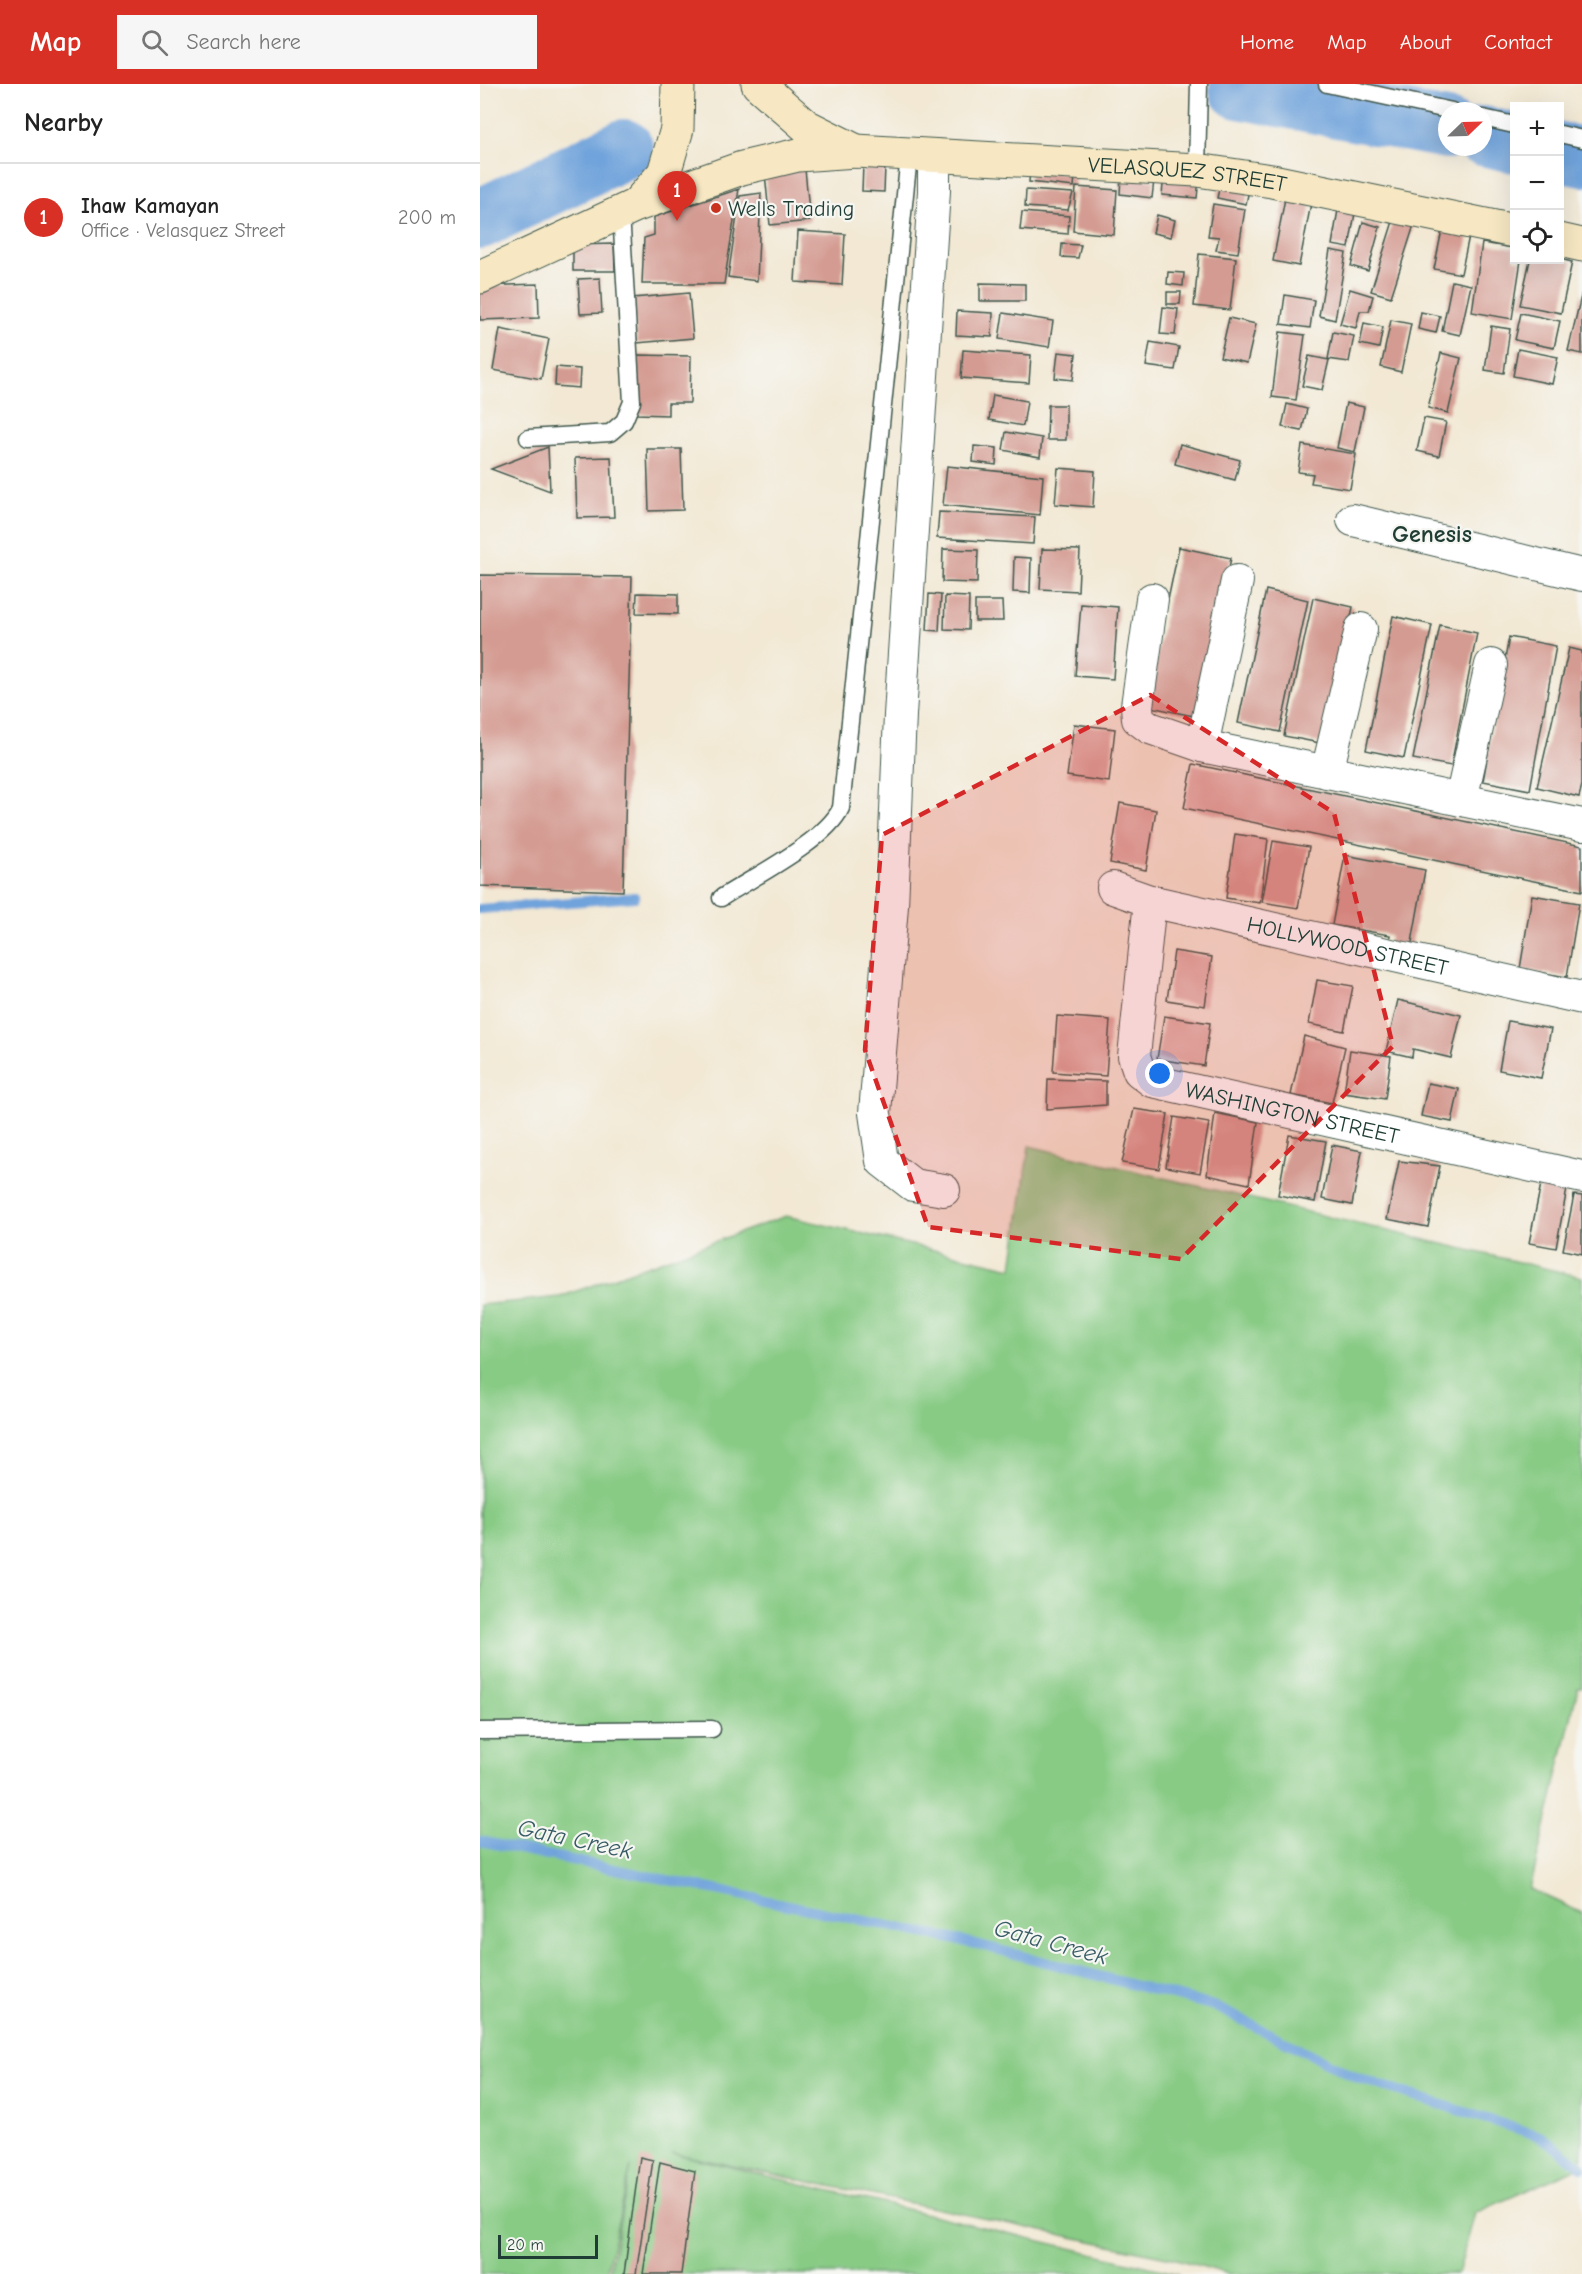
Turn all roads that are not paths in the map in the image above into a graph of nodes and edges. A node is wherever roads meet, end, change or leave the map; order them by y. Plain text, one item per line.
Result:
1 (678, 84) edge
2 (758, 84) edge
3 (1199, 84) edge
4 (1327, 84) edge
5 (1438, 108) edge
6 (1492, 120) edge
7 (1510, 124) edge
8 (1564, 135) edge
9 (1582, 139) edge
10 (856, 152) junction
11 (921, 157) junction
12 (1197, 170) junction
13 (628, 209) junction
14 (1510, 230) edge
15 (1564, 241) edge
16 (1582, 245) edge
17 (480, 277) edge
18 (528, 438) dead end
19 (1353, 520) dead end
20 (1582, 575) edge
21 (1236, 581) dead end
22 (1152, 599) dead end
23 (1361, 629) dead end
24 (1491, 664) dead end
25 (1202, 746) junction
26 (1327, 772) junction
27 (1461, 800) junction
28 (1582, 822) edge
29 (1113, 888) dead end
30 (721, 898) dead end
31 (1150, 901) junction
32 (1582, 998) edge
33 (1582, 1177) edge
34 (944, 1190) dead end
35 (712, 1729) dead end
36 (480, 1731) edge

1 - 13 main road, VELASQUEZ STREET
2 - 10 main road, VELASQUEZ STREET
3 - 12 lane
4 - 5 lane
6 - 7 lane
8 - 9 lane
10 - 11 main road, VELASQUEZ STREET
10 - 13 main road, VELASQUEZ STREET
11 - 12 main road, VELASQUEZ STREET
11 - 30 lane
11 - 34 street
12 - 14 main road, VELASQUEZ STREET
13 - 17 main road, VELASQUEZ STREET
13 - 18 lane
15 - 16 main road
19 - 20 street
21 - 25 street
22 - 25 street
23 - 26 street
24 - 27 street
25 - 26 street
26 - 27 street
27 - 28 street
29 - 31 street, HOLLYWOOD STREET
31 - 32 street, HOLLYWOOD STREET
31 - 33 street, WASHINGTON STREET
35 - 36 lane

